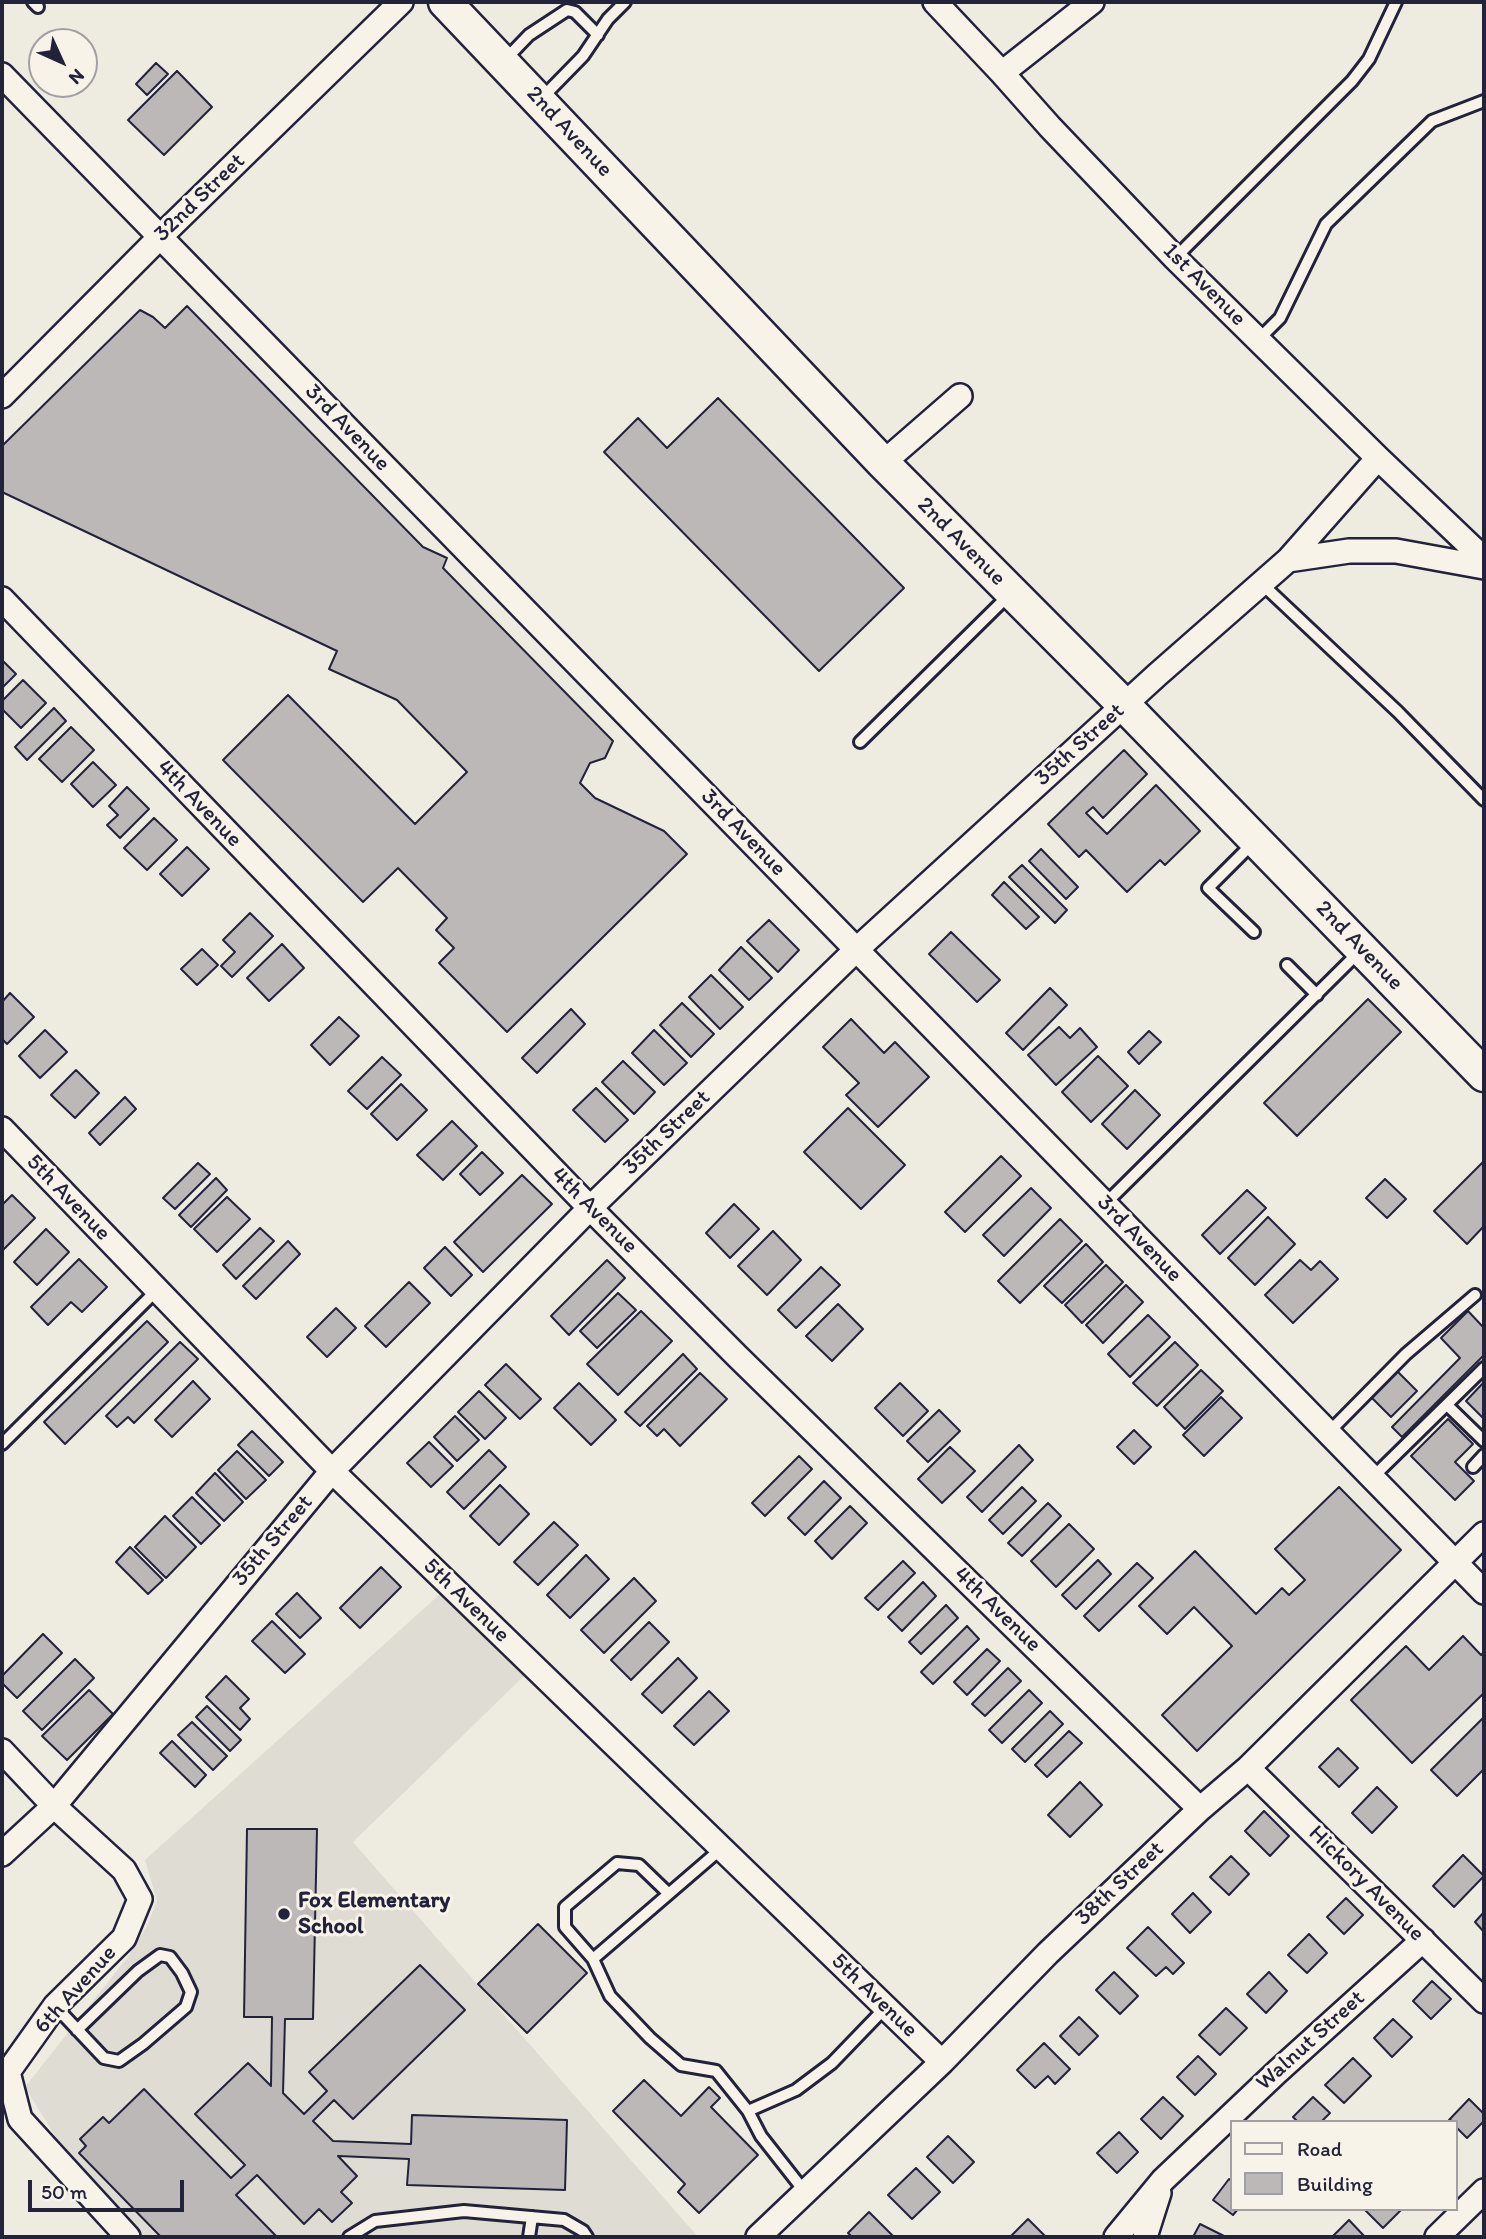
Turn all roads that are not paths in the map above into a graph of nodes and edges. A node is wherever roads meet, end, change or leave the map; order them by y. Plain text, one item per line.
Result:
1 (401, 2) edge
2 (445, 2) edge
3 (625, 2) edge
4 (935, 2) edge
5 (1092, 2) edge
6 (1396, 2) edge
7 (598, 36) junction
8 (503, 63) junction
9 (1002, 73) junction
10 (2, 75) edge
11 (539, 101) junction
12 (1484, 101) edge
13 (160, 237) junction
14 (1175, 258) junction
15 (1259, 339) junction
16 (2, 396) edge
17 (960, 397) dead end
18 (1378, 458) junction
19 (883, 463) junction
20 (1484, 559) edge
21 (1288, 560) junction
22 (1484, 568) edge
23 (1261, 583) junction
24 (1012, 592) junction
25 (2, 599) edge
26 (1124, 705) junction
27 (860, 742) dead end
28 (1484, 800) edge
29 (1256, 840) junction
30 (1254, 932) dead end
31 (1362, 949) junction
32 (856, 950) junction
33 (1287, 965) dead end
34 (1317, 995) junction
35 (1484, 1074) edge
36 (2, 1129) edge
37 (1105, 1204) junction
38 (590, 1208) junction
39 (157, 1290) junction
40 (1475, 1295) dead end
41 (1484, 1368) edge
42 (1447, 1405) junction
43 (1328, 1433) junction
44 (1484, 1441) edge
45 (2, 1444) edge
46 (1484, 1455) edge
47 (1473, 1467) dead end
48 (332, 1471) junction
49 (1373, 1478) junction
50 (1484, 1534) edge
51 (1456, 1562) junction
52 (1484, 1592) edge
53 (2, 1751) edge
54 (1248, 1768) junction
55 (54, 1806) junction
56 (1200, 1809) junction
57 (722, 1848) junction
58 (2, 1854) edge
59 (668, 1893) junction
60 (1423, 1940) junction
61 (593, 1959) junction
62 (1484, 2001) edge
63 (55, 2007) junction
64 (886, 2007) junction
65 (77, 2030) junction
66 (942, 2062) junction
67 (748, 2111) junction
68 (1163, 2180) junction
69 (1484, 2190) edge
70 (805, 2192) junction
71 (532, 2217) junction
72 (128, 2237) edge
73 (349, 2237) edge
74 (529, 2237) edge
75 (587, 2237) edge
76 (758, 2237) edge
77 (1116, 2237) edge
78 (1145, 2237) edge
79 (1437, 2237) edge

1 - 13 street, 32nd Street
2 - 8 main road, 2nd Avenue
3 - 7 lane
4 - 9 street, 1st Avenue
5 - 9 street
6 - 14 lane
7 - 8 lane
7 - 11 lane
8 - 11 main road, 2nd Avenue
9 - 14 street, 1st Avenue
10 - 13 street, 3rd Avenue
11 - 19 main road, 2nd Avenue
12 - 15 lane
13 - 16 street, 32nd Street
13 - 32 street, 3rd Avenue
14 - 15 street, 1st Avenue
15 - 18 street, 1st Avenue
17 - 19 street
18 - 20 street, 1st Avenue
18 - 21 street, 35th Street
19 - 24 main road, 2nd Avenue
21 - 22 street
21 - 23 street, 35th Street
23 - 26 street, 35th Street
23 - 28 lane
24 - 26 main road, 2nd Avenue
24 - 27 lane
25 - 38 street, 4th Avenue
26 - 29 main road, 2nd Avenue
26 - 32 street, 35th Street
29 - 30 lane
29 - 31 main road, 2nd Avenue
31 - 34 lane
31 - 35 main road, 2nd Avenue
32 - 37 street, 3rd Avenue
32 - 38 street, 35th Street
33 - 34 lane
34 - 37 lane
36 - 39 street, 5th Avenue
37 - 43 street, 3rd Avenue
38 - 48 street, 35th Street
38 - 56 street, 4th Avenue
39 - 45 lane
39 - 48 street, 5th Avenue
40 - 43 lane
41 - 42 lane
42 - 44 lane
42 - 49 lane
43 - 49 street, 3rd Avenue
46 - 47 lane
48 - 55 street, 35th Street
48 - 57 street, 5th Avenue
49 - 51 street, 3rd Avenue
50 - 51 street, 38th Street
51 - 52 street, 3rd Avenue
51 - 54 street, 38th Street
53 - 55 street, 6th Avenue
54 - 56 street, 38th Street
54 - 60 street, Hickory Avenue
55 - 58 street, 35th Street
55 - 63 street, 6th Avenue
56 - 66 street, 38th Street
57 - 59 lane
57 - 64 street, 5th Avenue
59 - 61 lane
59 - 61 lane
60 - 62 street, Hickory Avenue
60 - 68 street, Walnut Street
61 - 67 lane
63 - 65 lane
63 - 72 street, 6th Avenue
64 - 66 street, 5th Avenue
64 - 67 lane
65 - 65 lane
66 - 70 street, 38th Street
67 - 70 lane
68 - 77 street, Walnut Street
68 - 78 street
69 - 79 street
70 - 76 street, 38th Street
71 - 73 lane
71 - 74 lane
71 - 75 lane

